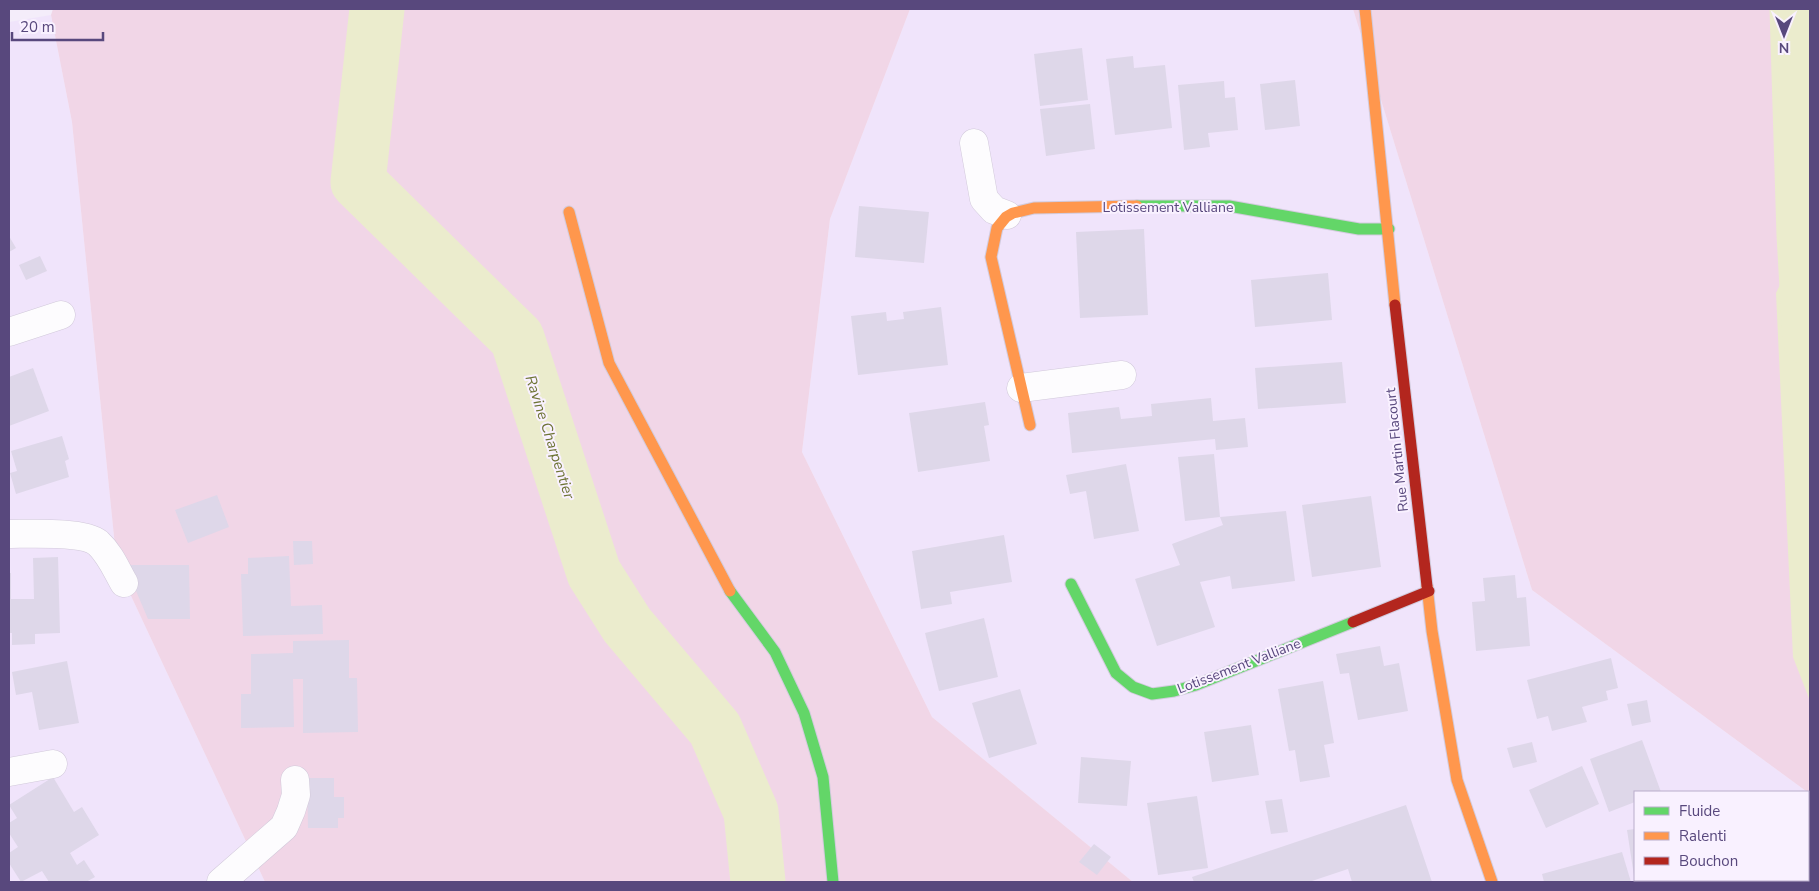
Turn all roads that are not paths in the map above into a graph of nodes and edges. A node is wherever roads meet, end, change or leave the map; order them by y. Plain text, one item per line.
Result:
1 (1365, 9) edge
2 (974, 144) dead end
3 (569, 212) dead end
4 (1006, 215) junction
5 (1389, 229) junction
6 (61, 315) dead end
7 (9, 332) edge
8 (1122, 375) dead end
9 (1021, 388) junction
10 (1030, 425) dead end
11 (9, 534) edge
12 (124, 583) dead end
13 (1071, 584) dead end
14 (1429, 591) junction
15 (53, 764) dead end
16 (9, 772) edge
17 (295, 780) dead end
18 (221, 882) edge
19 (833, 882) edge
20 (1492, 882) edge

1 - 5 street, Rue Martin Flacourt
2 - 4 street
3 - 19 street
4 - 5 street, Lotissement Valliane
4 - 9 street
5 - 14 street, Rue Martin Flacourt
6 - 7 street
8 - 9 street
9 - 10 street
11 - 12 street
13 - 14 street, Lotissement Valliane
14 - 20 street, Rue Martin Flacourt
15 - 16 street
17 - 18 street

